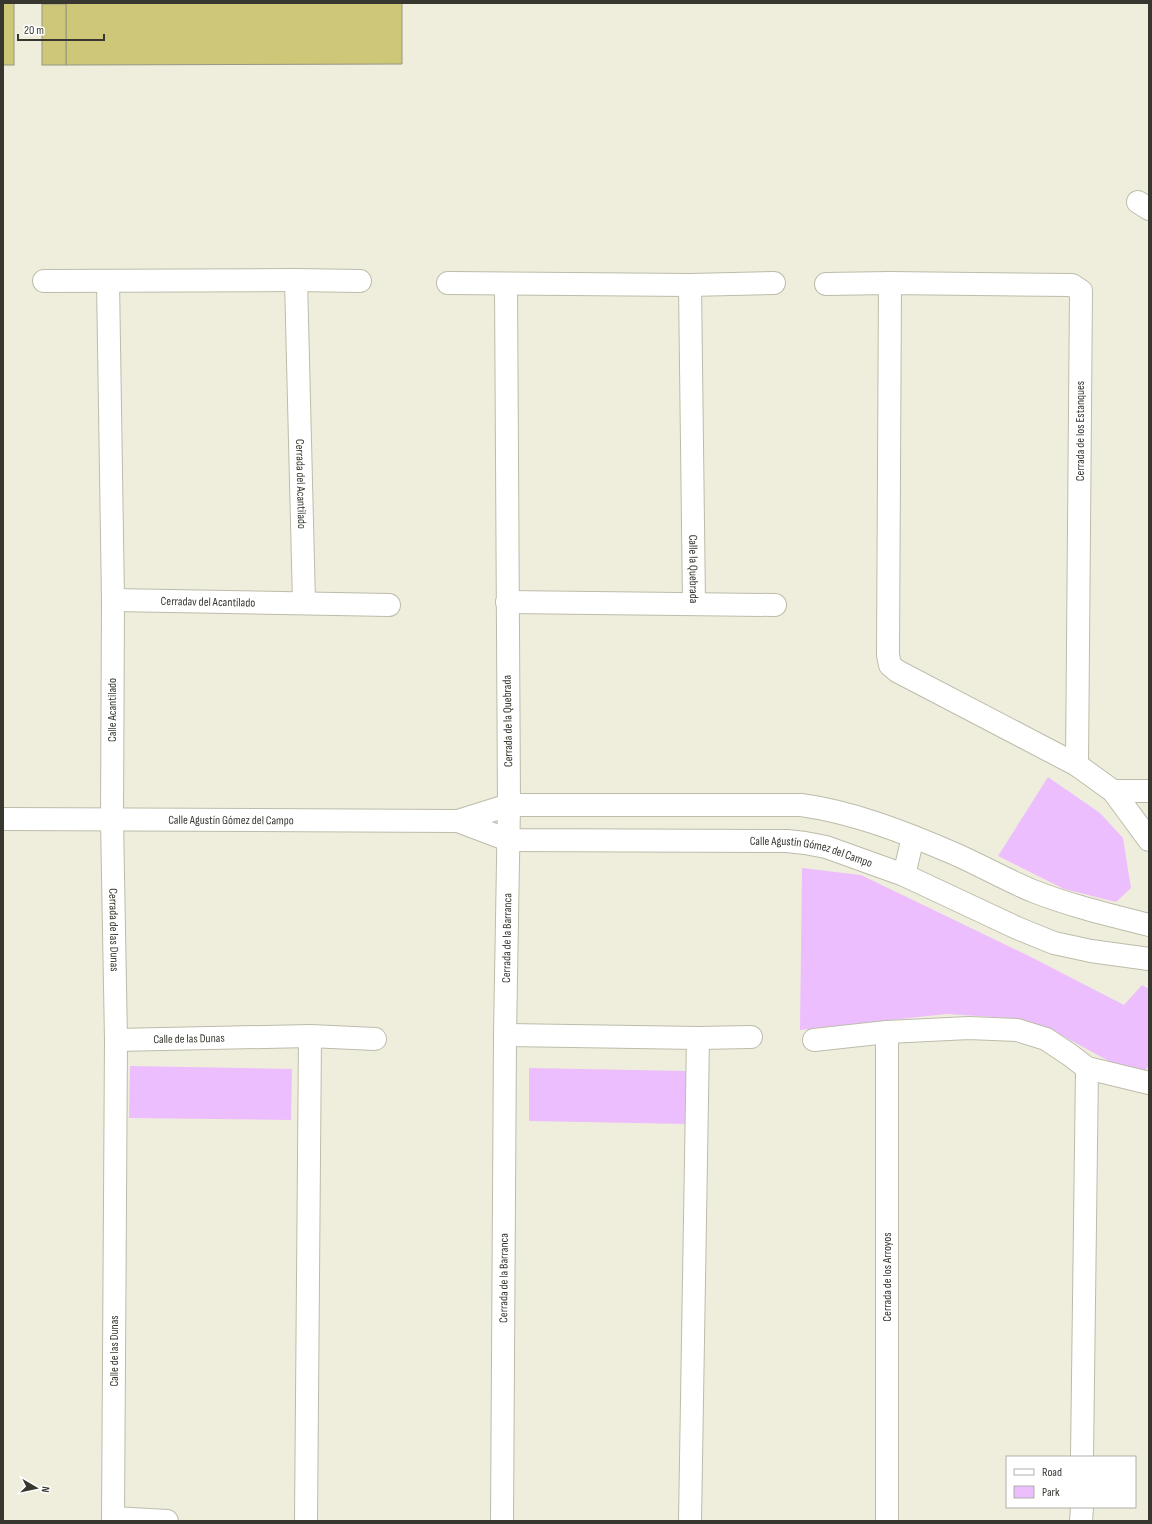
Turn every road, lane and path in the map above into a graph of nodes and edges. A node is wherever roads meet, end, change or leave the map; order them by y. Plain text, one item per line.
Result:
1 (296, 280) junction
2 (44, 281) dead end
3 (108, 281) junction
4 (360, 281) dead end
5 (448, 282) dead end
6 (774, 283) dead end
7 (890, 283) junction
8 (506, 284) junction
9 (826, 284) dead end
10 (690, 285) junction
11 (113, 600) junction
12 (507, 602) junction
13 (304, 603) junction
14 (694, 604) junction
15 (389, 605) dead end
16 (775, 605) dead end
17 (1077, 765) junction
18 (1113, 791) junction
19 (1149, 791) edge
20 (509, 805) junction
21 (3, 819) edge
22 (112, 820) junction
23 (458, 821) junction
24 (913, 837) junction
25 (508, 840) junction
26 (1149, 840) edge
27 (904, 875) junction
28 (1149, 925) edge
29 (1149, 959) edge
30 (887, 1032) junction
31 (505, 1035) junction
32 (310, 1036) junction
33 (751, 1037) dead end
34 (698, 1038) junction
35 (116, 1040) junction
36 (375, 1040) dead end
37 (814, 1040) dead end
38 (1087, 1068) junction
39 (1149, 1083) edge
40 (1082, 1456) edge
41 (1082, 1508) edge
42 (113, 1519) edge
43 (167, 1521) edge
44 (306, 1521) edge
45 (502, 1521) edge
46 (690, 1521) edge
47 (887, 1521) edge
48 (1082, 1521) edge

1 - 3 street
1 - 4 street
1 - 13 street, Cerrada del Acantilado
2 - 3 street
3 - 11 street
5 - 8 street
6 - 10 street
7 - 9 street, Cerrada de los Estanques
7 - 17 street
7 - 17 street, Cerrada de los Estanques
8 - 10 street
8 - 12 street
10 - 14 street, Calle la Quebrada
11 - 13 street, Cerradav del Acantilado
11 - 22 street, Calle Acantilado
12 - 14 street, Calle la Quebrada
12 - 20 street, Cerrada de la Quebrada
13 - 15 street
14 - 16 street
17 - 18 street
18 - 19 street
18 - 26 street
20 - 23 street, Calle Agustín Gómez del Campo
20 - 24 street, Calle Agustín Gómez del Campo
20 - 25 street, Cerrada de la Quebrada
21 - 22 street, Calle Agustín Gómez del Campo
22 - 23 street, Calle Agustín Gómez del Campo
22 - 35 street, Cerrada de las Dunas
23 - 25 street, Calle Agustín Gómez del Campo
24 - 27 street
24 - 28 street, Calle Agustín Gómez del Campo
25 - 27 street, Calle Agustín Gómez del Campo
25 - 31 street, Cerrada de la Barranca
27 - 29 street, Calle Agustín Gómez del Campo
30 - 37 street
30 - 38 street
30 - 47 street, Cerrada de los Arroyos
31 - 34 street
31 - 45 street, Cerrada de la Barranca
32 - 35 street, Calle de las Dunas
32 - 36 street
32 - 44 street
33 - 34 street
34 - 46 street
35 - 42 street, Calle de las Dunas
38 - 39 street
38 - 40 street
41 - 48 street
42 - 43 street, Calle de las Dunas

